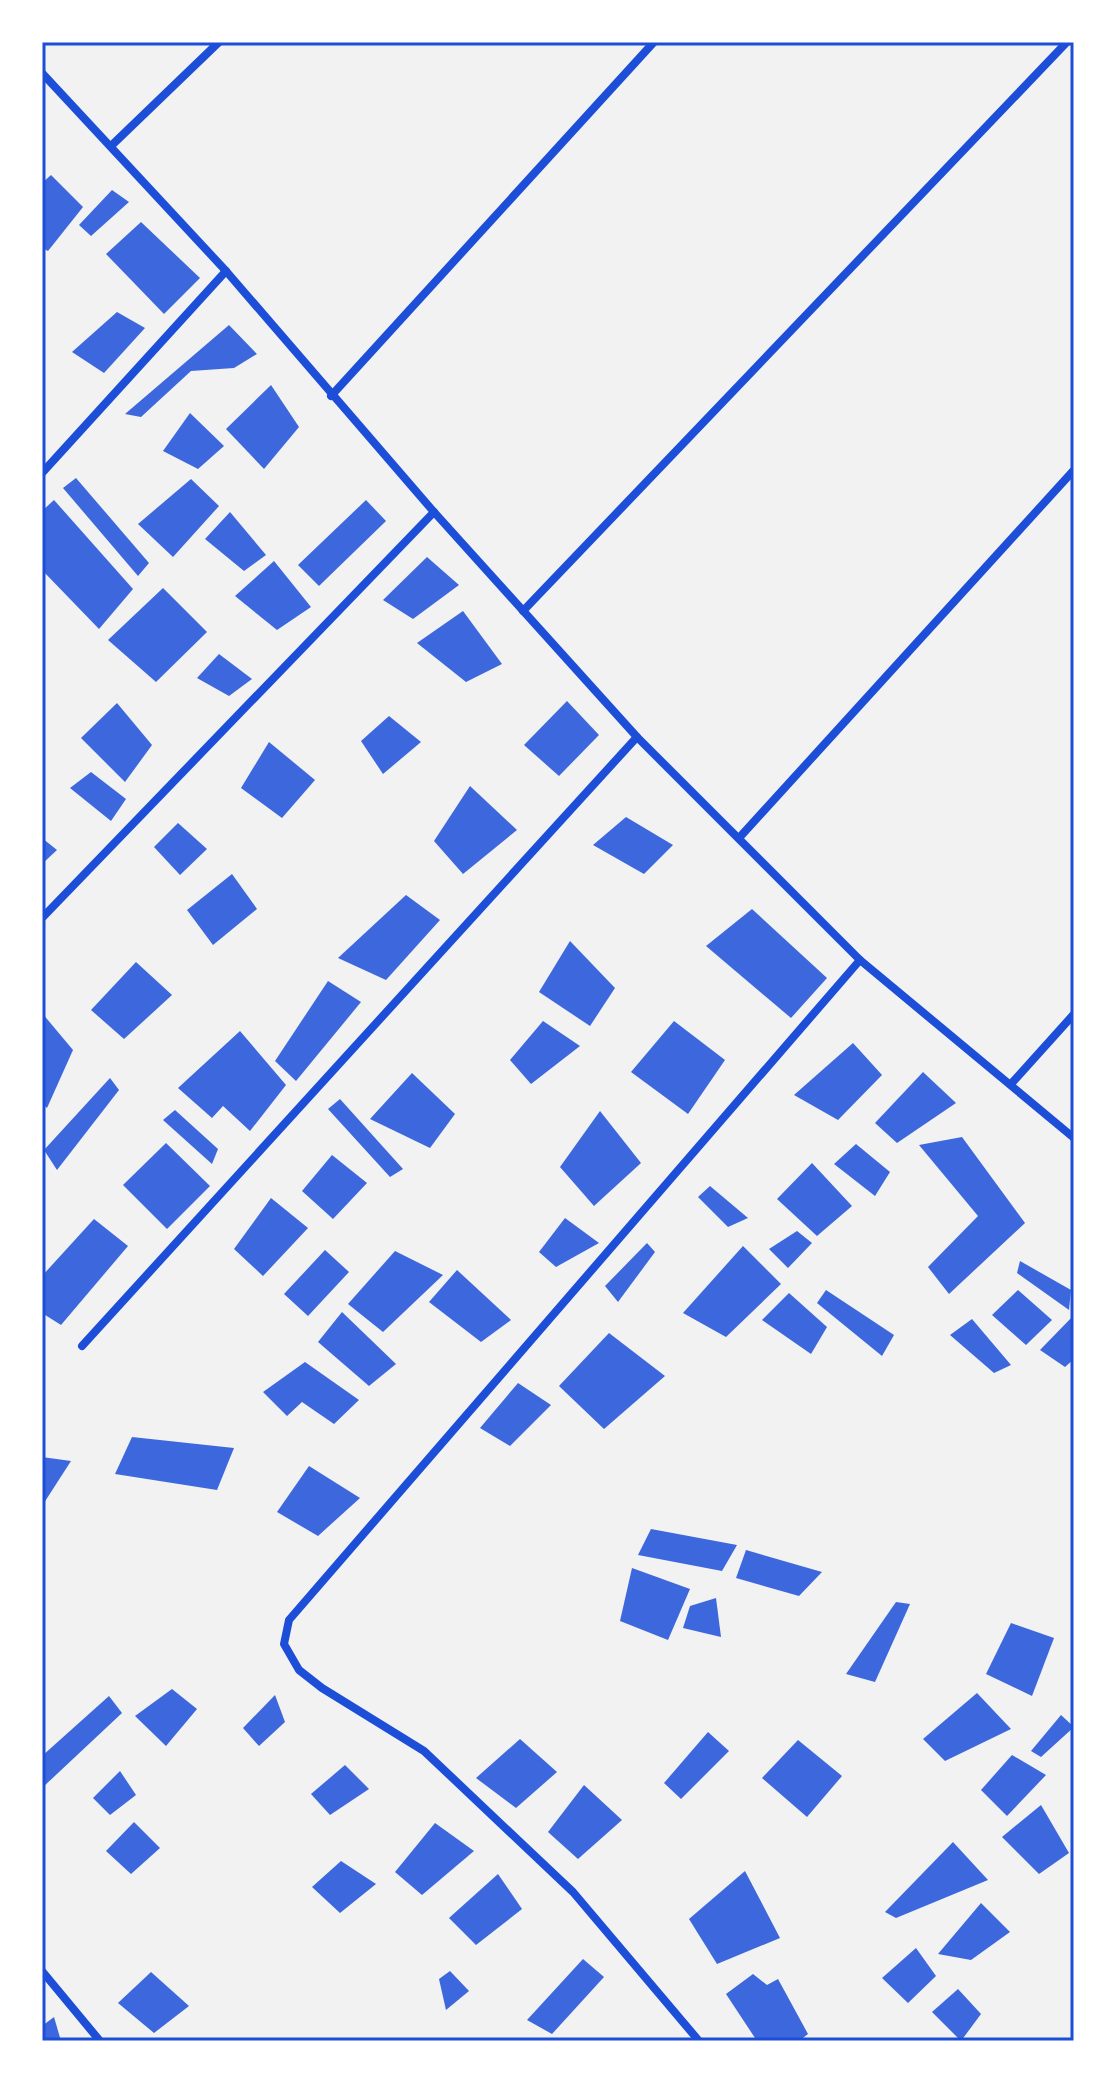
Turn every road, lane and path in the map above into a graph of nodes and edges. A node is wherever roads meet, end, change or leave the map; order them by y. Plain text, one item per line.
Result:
1 (219, 42) edge
2 (654, 42) edge
3 (1067, 42) edge
4 (42, 73) edge
5 (111, 146) junction
6 (226, 271) junction
7 (331, 396) junction
8 (1074, 470) edge
9 (42, 473) edge
10 (434, 512) junction
11 (523, 611) junction
12 (637, 737) junction
13 (739, 838) junction
14 (42, 918) edge
15 (860, 960) junction
16 (1074, 1014) edge
17 (1011, 1084) junction
18 (1074, 1138) edge
19 (82, 1346) dead end
20 (42, 1971) edge
21 (100, 2041) edge
22 (699, 2041) edge

1 - 5 street
2 - 7 street
3 - 11 street
4 - 5 street
5 - 6 street
6 - 7 street
6 - 9 street
7 - 10 street
8 - 13 street
10 - 11 street
10 - 14 street
11 - 12 street
12 - 13 street
12 - 19 street
13 - 15 street
15 - 17 street
15 - 22 street
16 - 17 street
17 - 18 street
20 - 21 street

